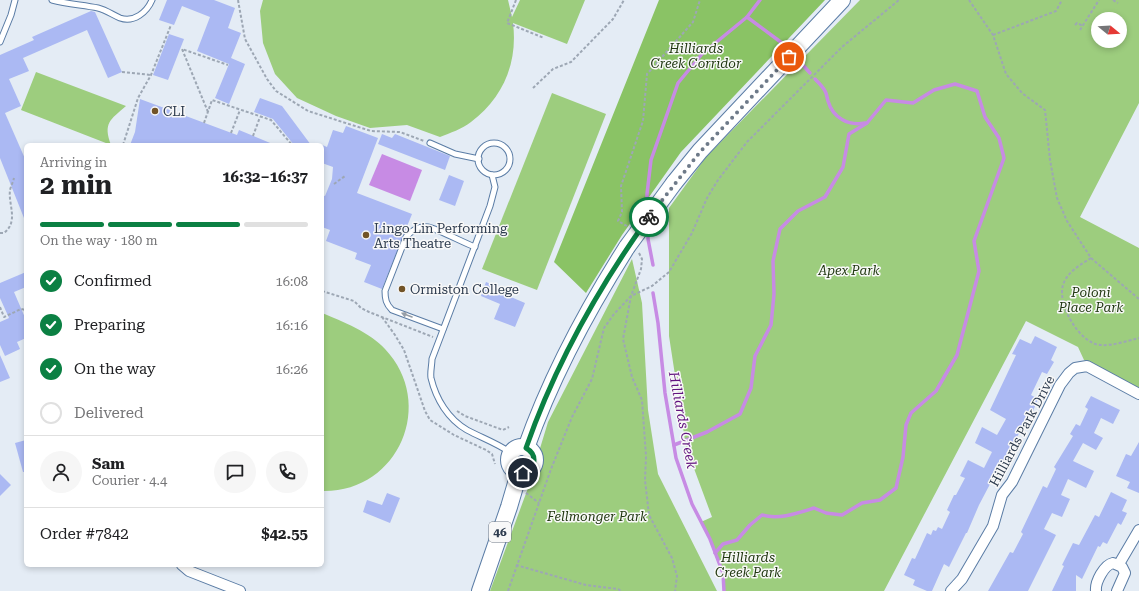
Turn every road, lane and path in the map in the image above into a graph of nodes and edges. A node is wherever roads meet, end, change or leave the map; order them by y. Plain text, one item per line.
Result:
1 (15, 0) edge
2 (52, 0) edge
3 (152, 0) edge
4 (238, 0) edge
5 (516, 0) edge
6 (624, 0) edge
7 (700, 0) edge
8 (842, 0) edge
9 (899, 0) edge
10 (969, 0) edge
11 (1062, 0) edge
12 (1100, 0) edge
13 (1113, 0) edge
14 (1118, 3) dead end
15 (171, 25) dead end
16 (1075, 25) dead end
17 (1083, 26) junction
18 (1080, 30) dead end
19 (993, 35) junction
20 (544, 38) dead end
21 (0, 42) edge
22 (228, 65) dead end
23 (122, 72) dead end
24 (151, 75) junction
25 (533, 88) dead end
26 (240, 110) junction
27 (208, 112) junction
28 (260, 117) junction
29 (204, 123) dead end
30 (231, 133) dead end
31 (253, 136) dead end
32 (124, 143) edge
33 (290, 143) edge
34 (430, 144) joint
35 (479, 159) junction
36 (492, 175) junction
37 (345, 176) dead end
38 (14, 178) dead end
39 (334, 184) dead end
40 (618, 221) dead end
41 (0, 233) edge
42 (474, 247) junction
43 (1091, 258) junction
44 (324, 291) edge
45 (631, 296) junction
46 (1139, 299) edge
47 (0, 307) edge
48 (24, 310) edge
49 (443, 329) junction
50 (1139, 338) edge
51 (440, 339) junction
52 (1139, 394) edge
53 (454, 409) dead end
54 (510, 427) dead end
55 (526, 448) junction
56 (511, 453) junction
57 (518, 473) junction
58 (524, 491) dead end
59 (539, 503) junction
60 (1139, 530) edge
61 (1119, 564) junction
62 (516, 565) junction
63 (184, 567) edge
64 (240, 591) edge
65 (480, 591) edge
66 (508, 591) edge
67 (621, 591) edge
68 (675, 591) edge
69 (951, 591) edge
70 (1096, 591) edge
71 (1117, 591) edge

1 - 21 lane
2 - 3 lane
4 - 34 path
5 - 20 path
6 - 25 path
7 - 40 path
8 - 55 main road, bridge
9 - 45 path
10 - 19 path
11 - 19 path
12 - 17 path
13 - 14 path
15 - 24 path
16 - 17 path
17 - 18 path
19 - 43 path
22 - 27 path
23 - 24 path
24 - 32 path
26 - 27 path
26 - 28 path
26 - 30 path
27 - 29 path
28 - 31 path
28 - 33 path
34 - 35 lane
35 - 36 lane
35 - 36 lane
36 - 42 lane
37 - 39 path
38 - 41 path
42 - 49 lane
49 -> 42 lane
43 - 46 path
43 - 50 path
44 - 51 path
45 - 59 path
45 - 68 path
47 - 48 path
49 - 51 lane
51 - 56 lane
52 - 69 street, Hilliards Park Drive
53 - 54 path
55 - 56 main road
55 - 57 main road
56 - 57 main road
57 - 65 main road, 46
58 - 59 path
59 - 62 path
60 - 61 street
61 - 70 street
61 - 71 street
62 - 66 path
62 - 67 path
63 - 64 street

